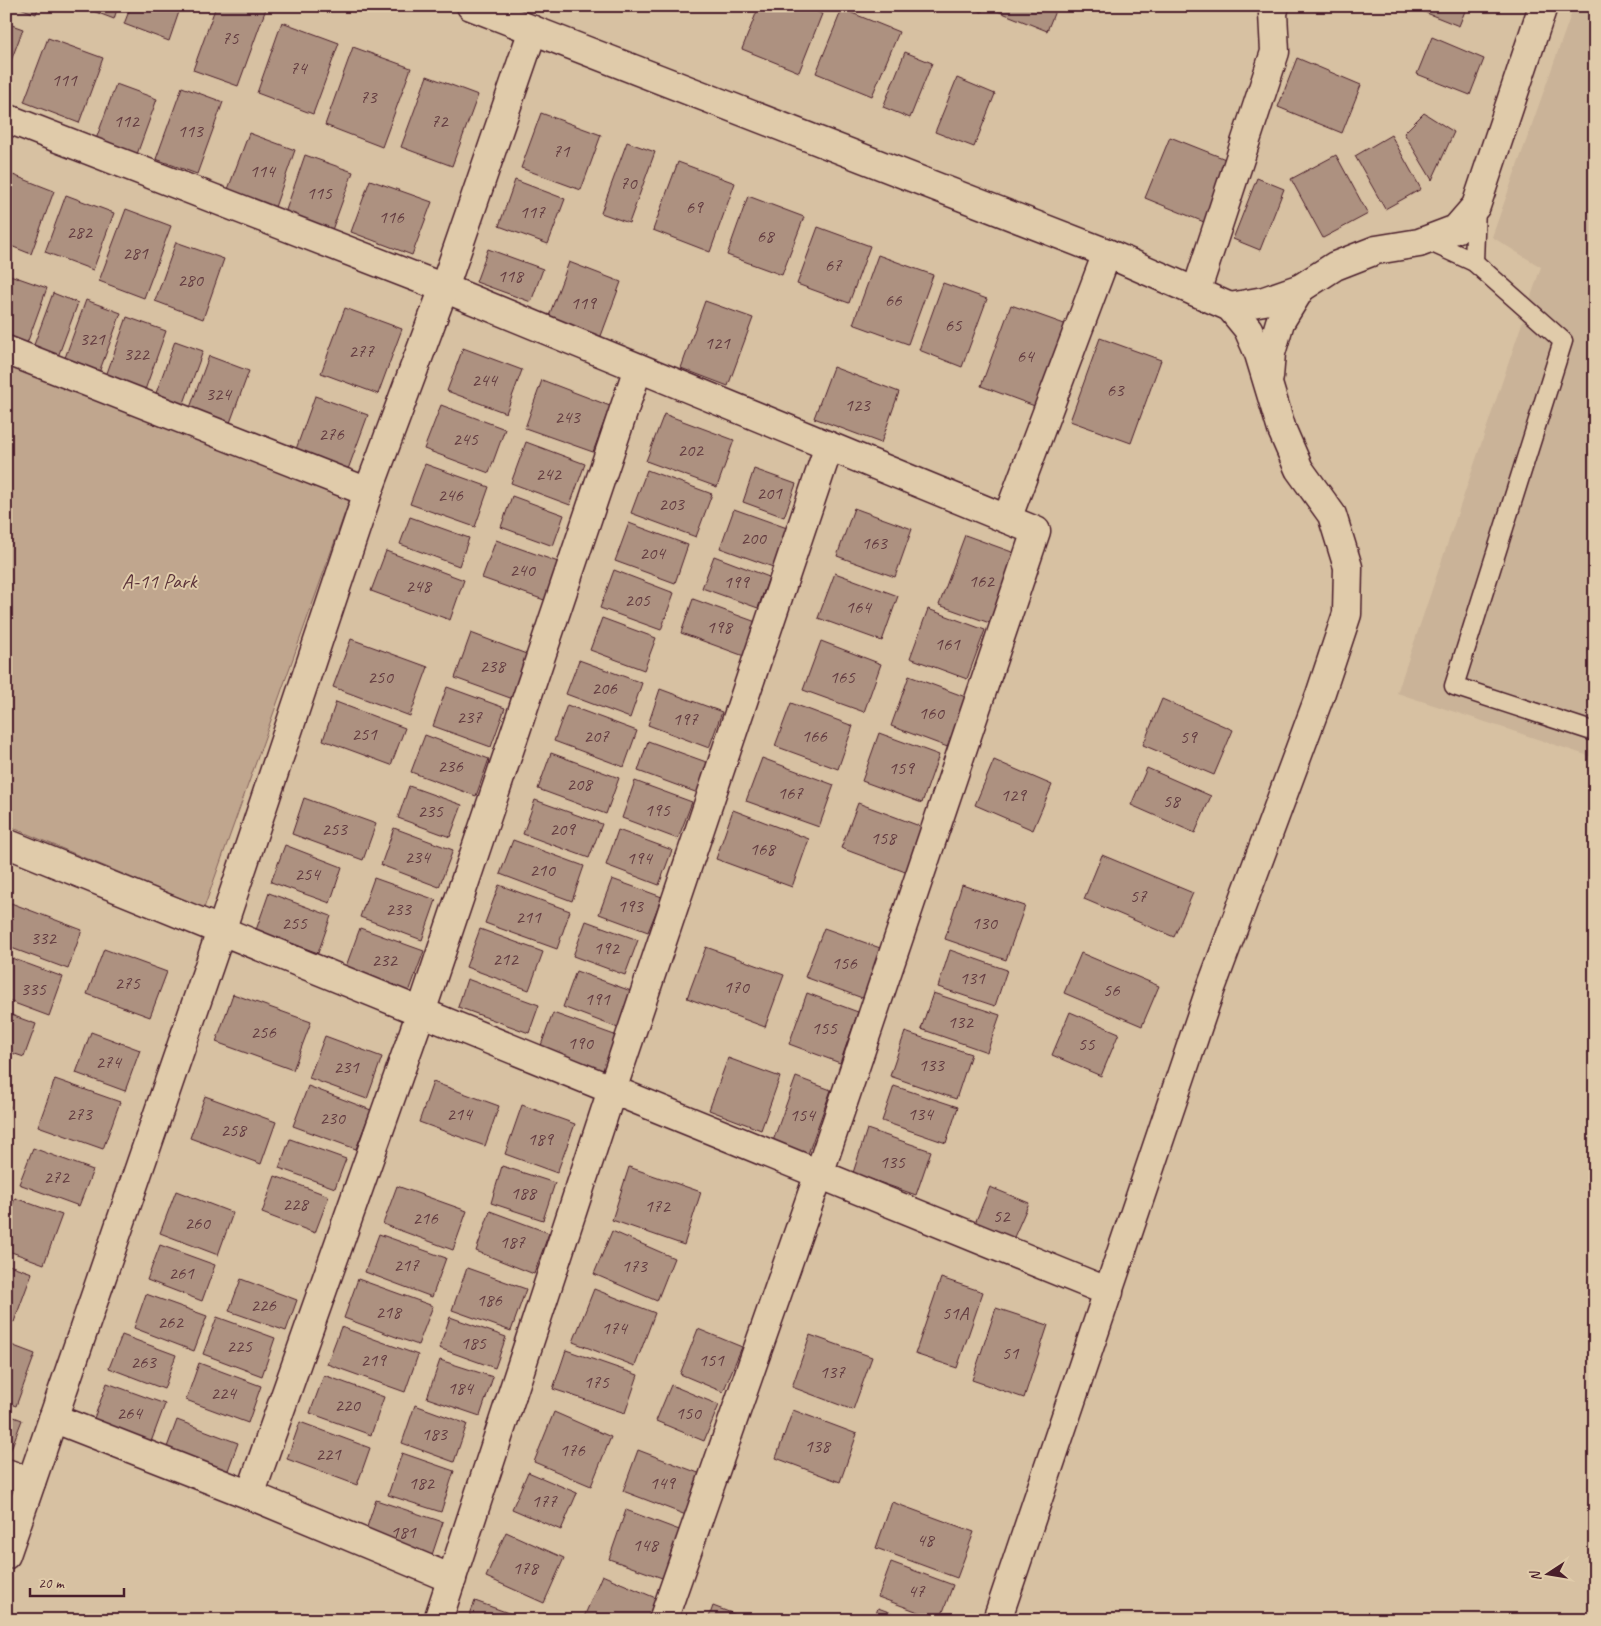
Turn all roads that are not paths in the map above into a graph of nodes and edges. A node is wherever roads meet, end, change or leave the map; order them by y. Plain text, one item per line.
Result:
1 (471, 6) edge
2 (1543, 6) edge
3 (1268, 8) edge
4 (532, 30) junction
5 (6, 118) edge
6 (1476, 206) junction
7 (1426, 240) junction
8 (1107, 253) junction
9 (1474, 262) junction
10 (444, 288) junction
11 (1301, 288) junction
12 (1196, 292) junction
13 (1230, 307) junction
14 (6, 350) edge
15 (638, 368) junction
16 (1269, 390) junction
17 (829, 446) junction
18 (368, 492) junction
19 (1007, 519) junction
20 (1595, 732) edge
21 (6, 843) edge
22 (221, 932) junction
23 (421, 1012) junction
24 (612, 1090) junction
25 (819, 1174) junction
26 (1109, 1292) junction
27 (53, 1418) junction
28 (19, 1477) edge
29 (250, 1495) junction
30 (6, 1555) edge
31 (452, 1579) junction
32 (438, 1620) edge
33 (664, 1620) edge
34 (997, 1620) edge

1 - 4 street
2 - 6 street
3 - 12 street
4 - 8 street
4 - 10 street
5 - 10 street
6 - 7 street
6 - 9 lane
7 - 9 lane
7 - 11 street
8 - 12 street
8 - 19 street
9 - 20 lane
10 - 15 street
10 - 18 street
11 - 13 street
11 - 16 street
12 - 13 street
13 - 16 street
14 - 18 street
15 - 17 street
15 - 23 street
16 - 26 street
17 - 19 street
17 - 24 street
18 - 22 street
19 - 25 street
21 - 22 street
22 - 23 street
22 - 27 street
23 - 24 street
23 - 29 street
24 - 25 street
24 - 31 street
25 - 26 street
25 - 33 street
26 - 34 street
27 - 28 street
27 - 29 street
28 - 30 street
29 - 31 street
31 - 32 street

